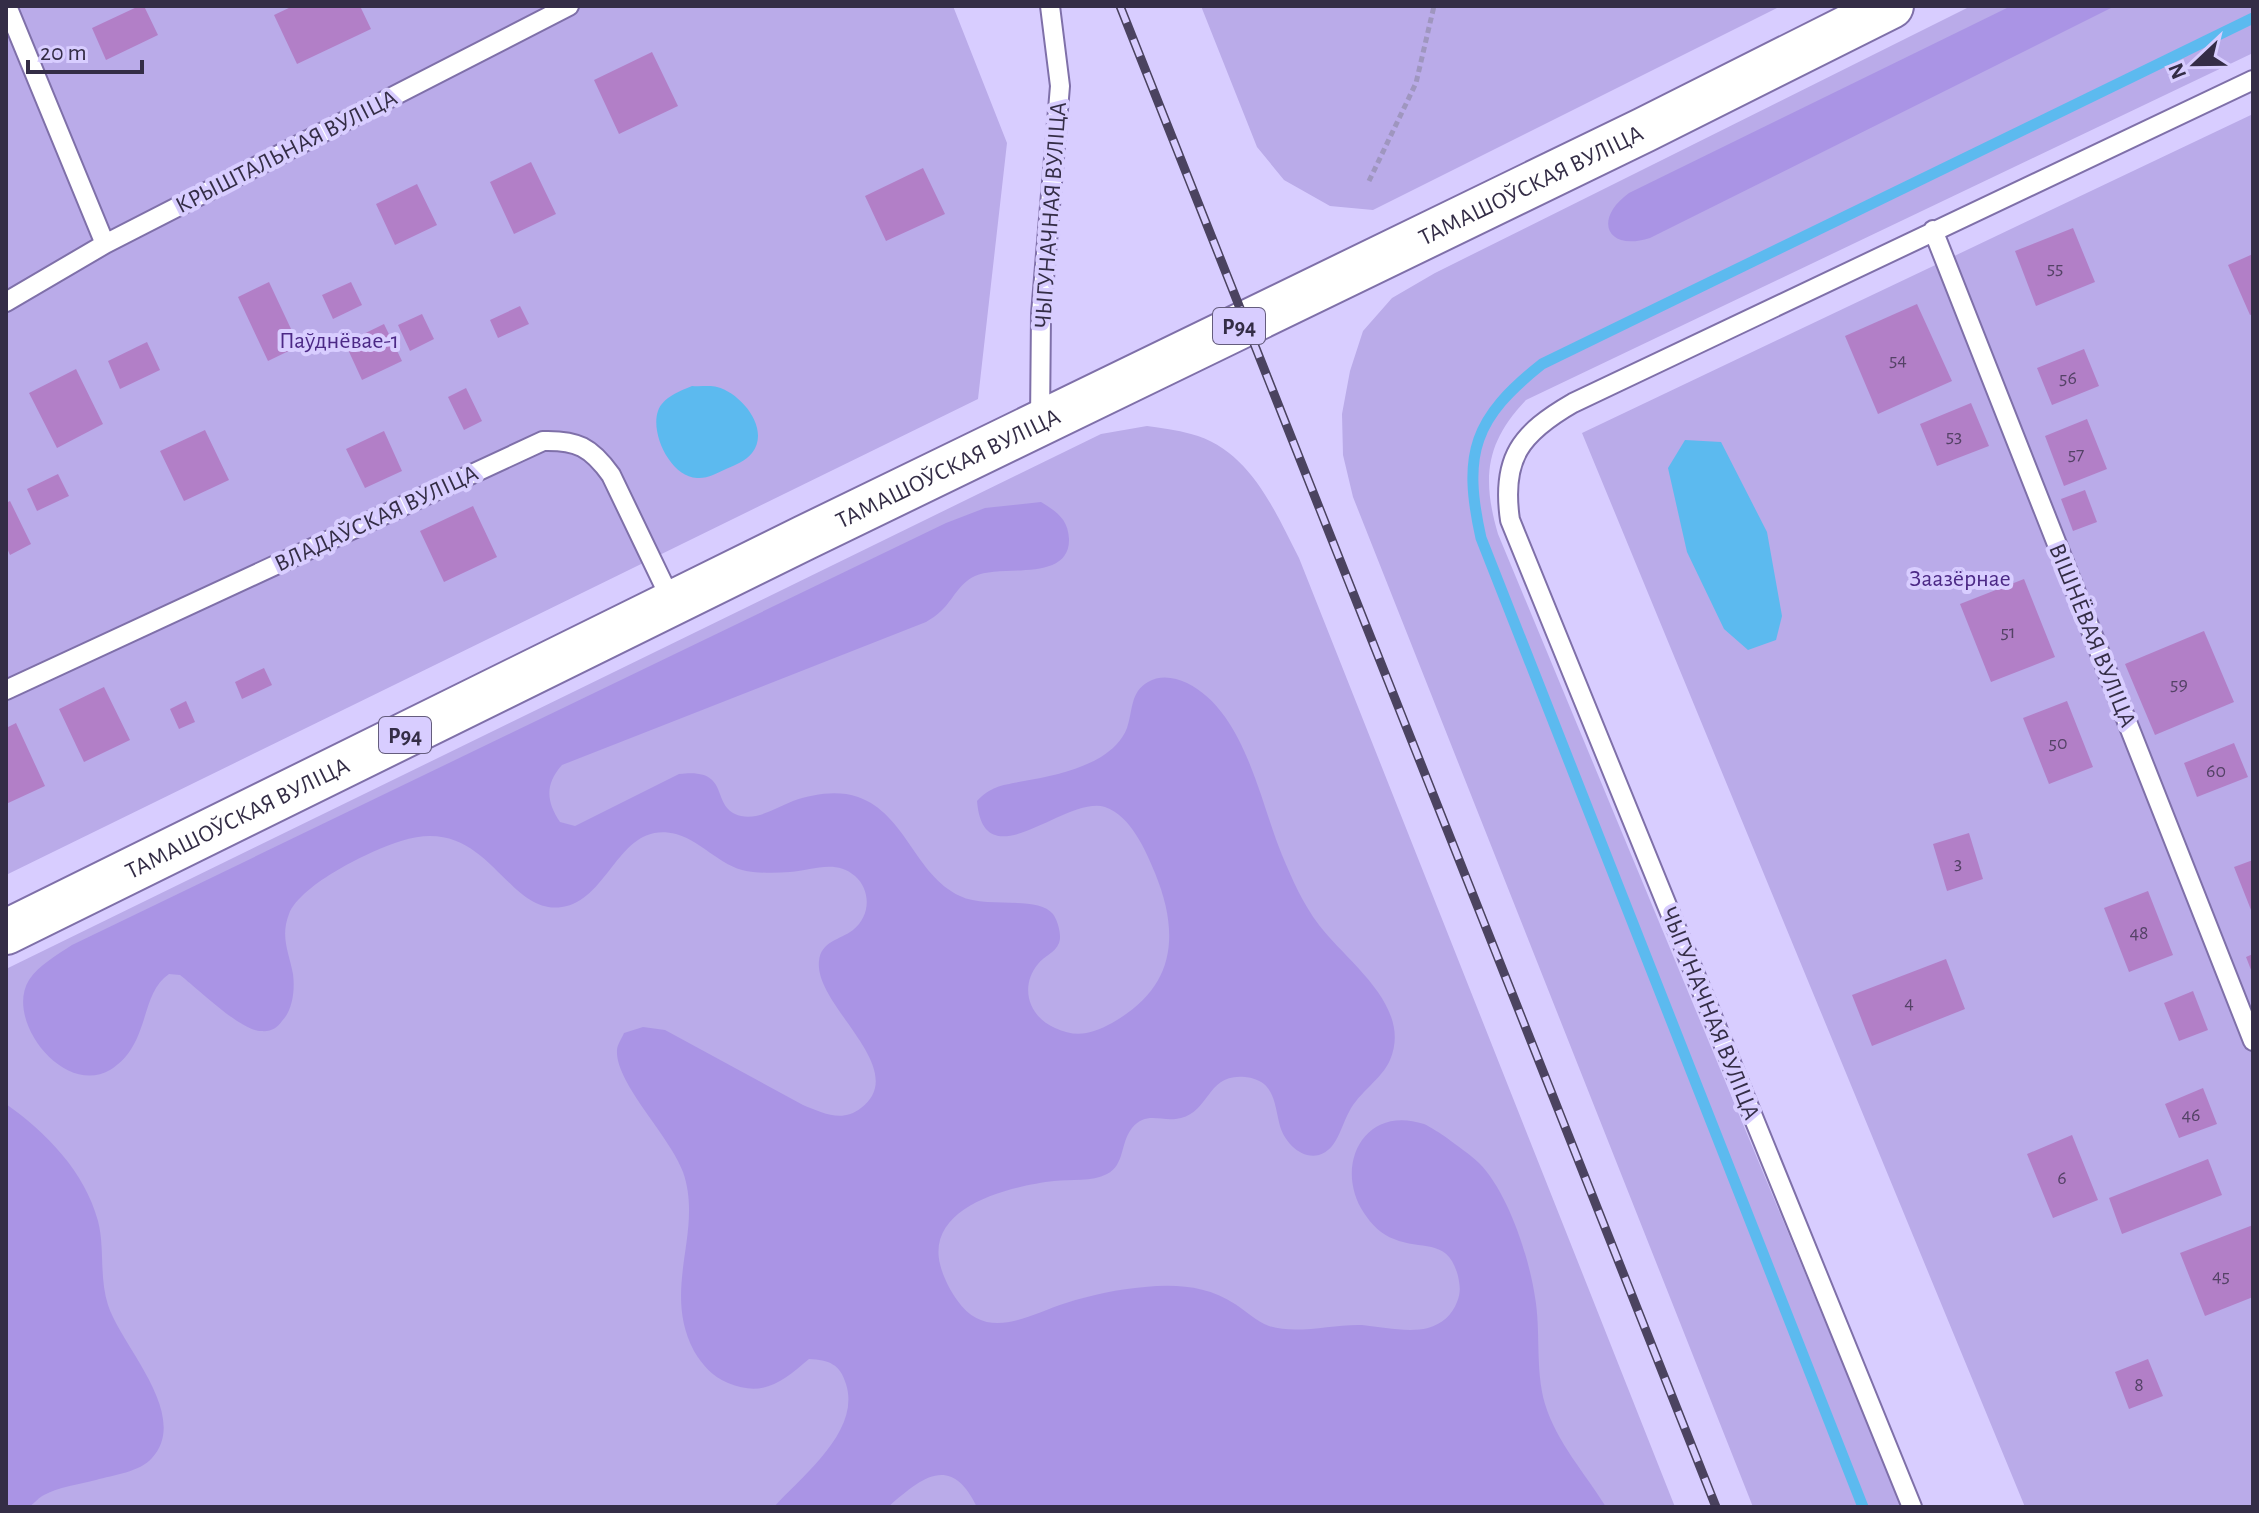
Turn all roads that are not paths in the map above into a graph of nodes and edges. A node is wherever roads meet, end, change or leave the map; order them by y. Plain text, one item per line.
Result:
1 (7, 6) edge
2 (569, 6) edge
3 (1050, 6) edge
4 (1891, 6) edge
5 (2253, 80) edge
6 (1933, 230) junction
7 (105, 244) junction
8 (6, 302) edge
9 (1040, 424) junction
10 (673, 604) junction
11 (6, 690) edge
12 (6, 932) edge
13 (2253, 1041) edge
14 (1912, 1507) edge

1 - 7 lane
2 - 7 lane, КРЫШТАЛЬНАЯ ВУЛІЦА
3 - 9 lane, ЧЫГУНАЧНАЯ ВУЛІЦА
4 - 9 main road, ТАМАШОЎСКАЯ ВУЛІЦА / Р94
5 - 6 lane, ЧЫГУНАЧНАЯ ВУЛІЦА
6 - 13 lane, ВІШНЁВАЯ ВУЛІЦА
6 - 14 lane, ЧЫГУНАЧНАЯ ВУЛІЦА
7 - 8 lane, КРЫШТАЛЬНАЯ ВУЛІЦА
9 - 10 main road, ТАМАШОЎСКАЯ ВУЛІЦА / Р94
10 - 11 lane, ВЛАДАЎСКАЯ ВУЛІЦА
10 - 12 main road, ТАМАШОЎСКАЯ ВУЛІЦА / Р94

